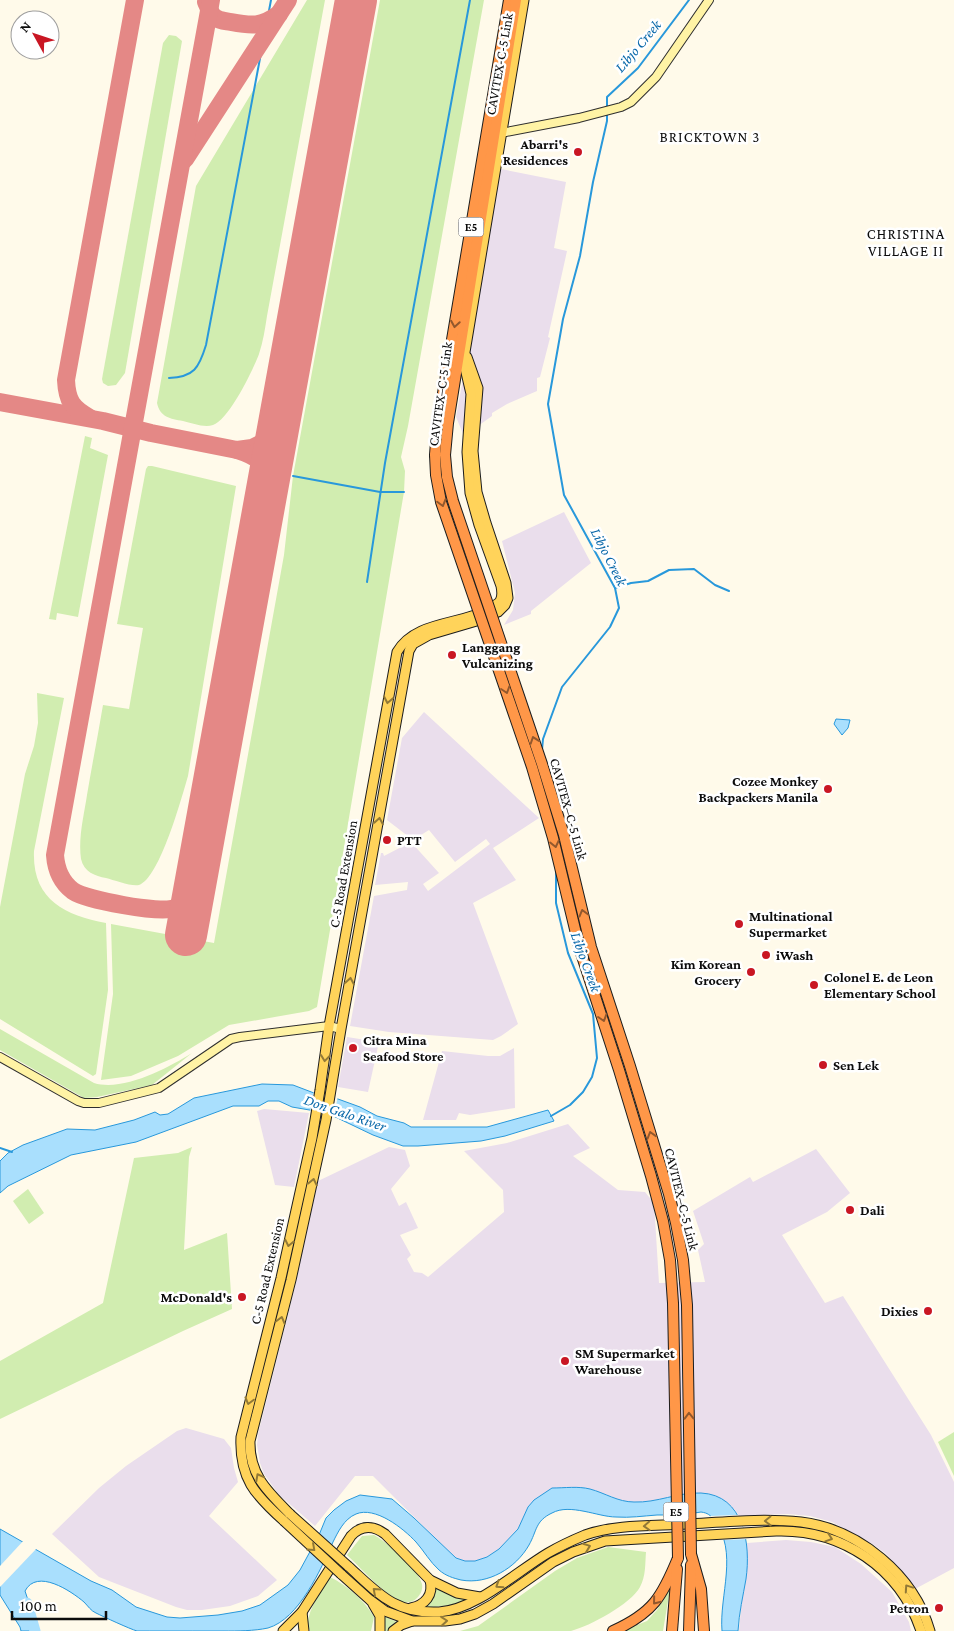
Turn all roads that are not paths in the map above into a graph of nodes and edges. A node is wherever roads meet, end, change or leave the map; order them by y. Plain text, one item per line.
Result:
1 (509, 0) edge
2 (516, 0) edge
3 (524, 0) edge
4 (709, 0) edge
5 (501, 133) junction
6 (465, 352) junction
7 (440, 455) junction
8 (329, 1026) junction
9 (341, 1029) junction
10 (0, 1057) edge
11 (281, 1278) junction
12 (291, 1280) junction
13 (691, 1554) junction
14 (678, 1558) junction
15 (430, 1580) junction
16 (480, 1597) junction
17 (370, 1600) junction
18 (408, 1609) junction
19 (302, 1612) junction
20 (412, 1621) junction
21 (284, 1631) edge
22 (304, 1631) edge
23 (380, 1631) edge
24 (393, 1631) edge
25 (613, 1631) edge
26 (672, 1631) edge
27 (690, 1631) edge
28 (704, 1631) edge
29 (920, 1631) edge
30 (930, 1631) edge

1 -> 7 highway, CAVITEX–C-5 Link / E5
2 - 7 highway, CAVITEX–C-5 Link / E5
3 - 5 main road, CAVITEX-C-5 Link
4 - 5 street
5 - 6 main road, C-5 Road Extension
6 -> 8 main road, C-5 Road Extension
9 -> 6 main road, C-5 Road Extension
13 -> 7 highway, CAVITEX–C-5 Link / E5, bridge
7 -> 14 highway, CAVITEX–C-5 Link / E5, bridge
8 - 9 street
8 - 10 street
8 -> 11 main road, C-5 Road Extension
12 -> 9 main road, C-5 Road Extension
11 - 12 main road
11 -> 17 main road, C-5 Road Extension, bridge
18 -> 12 main road, C-5 Road Extension, bridge
13 - 27 highway, CAVITEX–C-5 Link / E5
13 - 28 highway
14 -> 25 highway
14 - 26 highway, CAVITEX–C-5 Link / E5
15 - 16 main road
15 - 18 main road
15 - 19 main road
16 - 18 main road, C-5 Road Extension
30 -> 16 main road, C-5 Road Extension
17 - 20 main road, C-5 Road Extension
17 - 23 main road
19 - 21 main road
19 - 22 main road
20 - 24 main road
20 -> 29 main road, C-5 Road Extension

